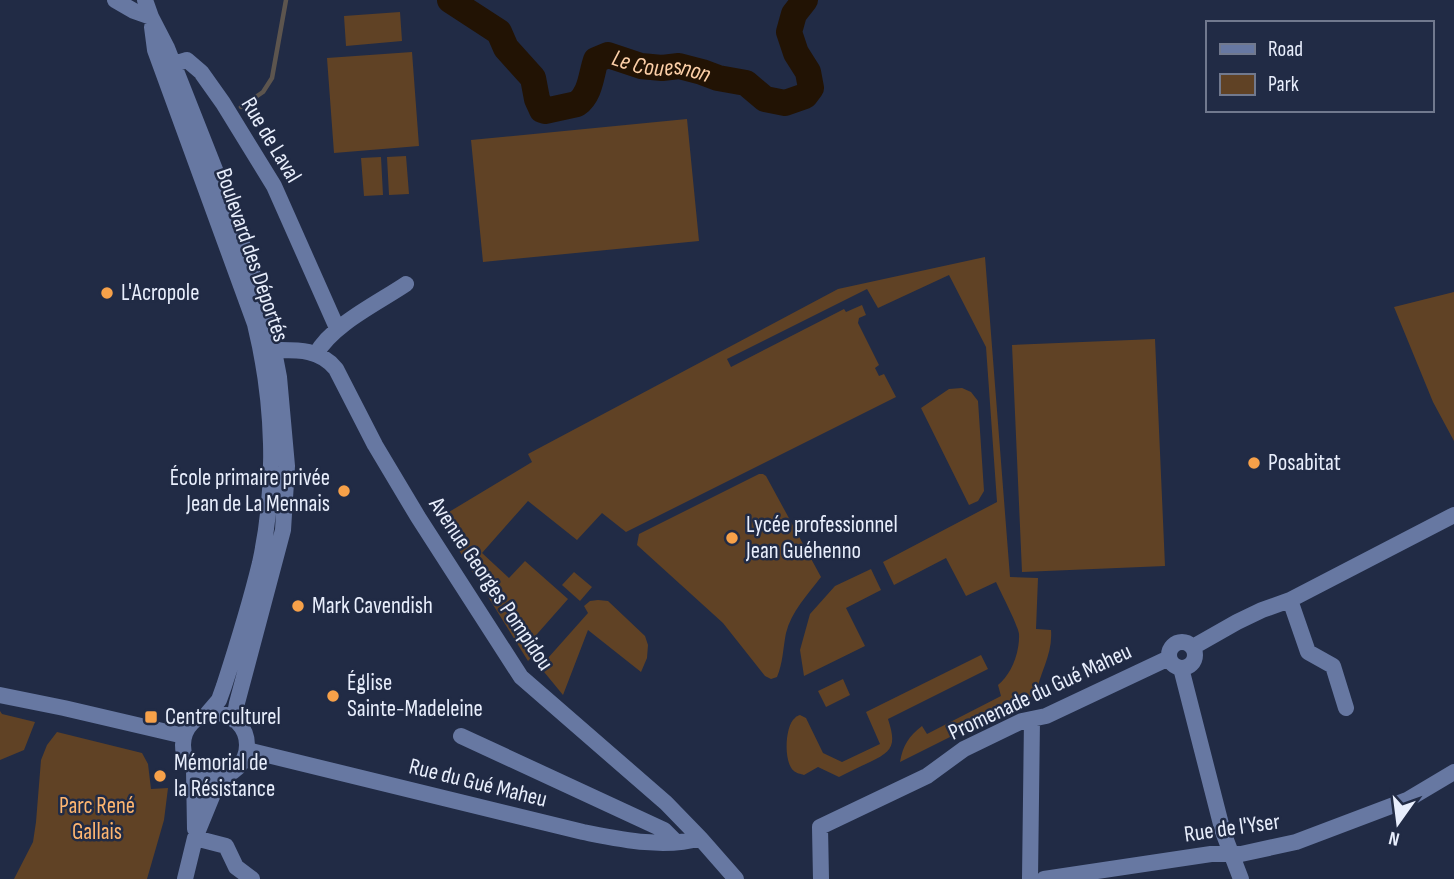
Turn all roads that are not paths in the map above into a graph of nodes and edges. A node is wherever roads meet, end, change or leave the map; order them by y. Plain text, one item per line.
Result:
1 (115, 0) edge
2 (145, 0) edge
3 (151, 17) junction
4 (174, 64) junction
5 (406, 284) dead end
6 (337, 328) junction
7 (268, 350) junction
8 (316, 354) junction
9 (1454, 514) edge
10 (1290, 600) junction
11 (1193, 647) junction
12 (1175, 663) junction
13 (0, 695) edge
14 (1346, 708) dead end
15 (207, 714) junction
16 (1032, 719) junction
17 (234, 720) junction
18 (184, 736) junction
19 (461, 736) dead end
20 (247, 750) junction
21 (194, 769) junction
22 (1454, 772) edge
23 (220, 777) junction
24 (195, 838) junction
25 (700, 838) junction
26 (675, 841) junction
27 (1232, 854) junction
28 (185, 879) edge
29 (252, 879) edge
30 (736, 879) edge
31 (821, 879) edge
32 (1030, 879) edge
33 (1045, 879) edge
34 (1241, 879) edge

1 - 3 street
2 - 3 street
3 - 4 street
3 - 7 street, Boulevard des Déportés
4 - 6 street, Rue de Laval
4 - 7 street, Boulevard des Déportés
5 - 6 street
6 - 8 street
7 - 8 street
7 - 15 street, Boulevard des Déportés
7 - 17 street, Boulevard des Déportés
8 - 25 street, Avenue Georges Pompidou
9 - 10 street
10 - 11 street
10 - 14 street
11 - 12 street
11 - 12 street
12 - 16 street, Promenade du Gué Maheu
12 - 27 street
13 - 18 street
15 - 17 street
15 - 18 street
16 - 31 street, Promenade du Gué Maheu
16 - 32 street
17 - 20 street
18 - 21 street
19 - 26 street
20 - 23 street
20 - 26 street, Rue du Gué Maheu
21 - 23 street
21 - 24 street
22 - 27 street, Rue de l'Yser
23 - 24 street
24 - 28 street
24 - 29 street
25 - 26 street, Rue du Gué Maheu
25 - 30 street, Avenue Georges Pompidou
27 - 33 street, Rue de l'Yser
27 - 34 street

